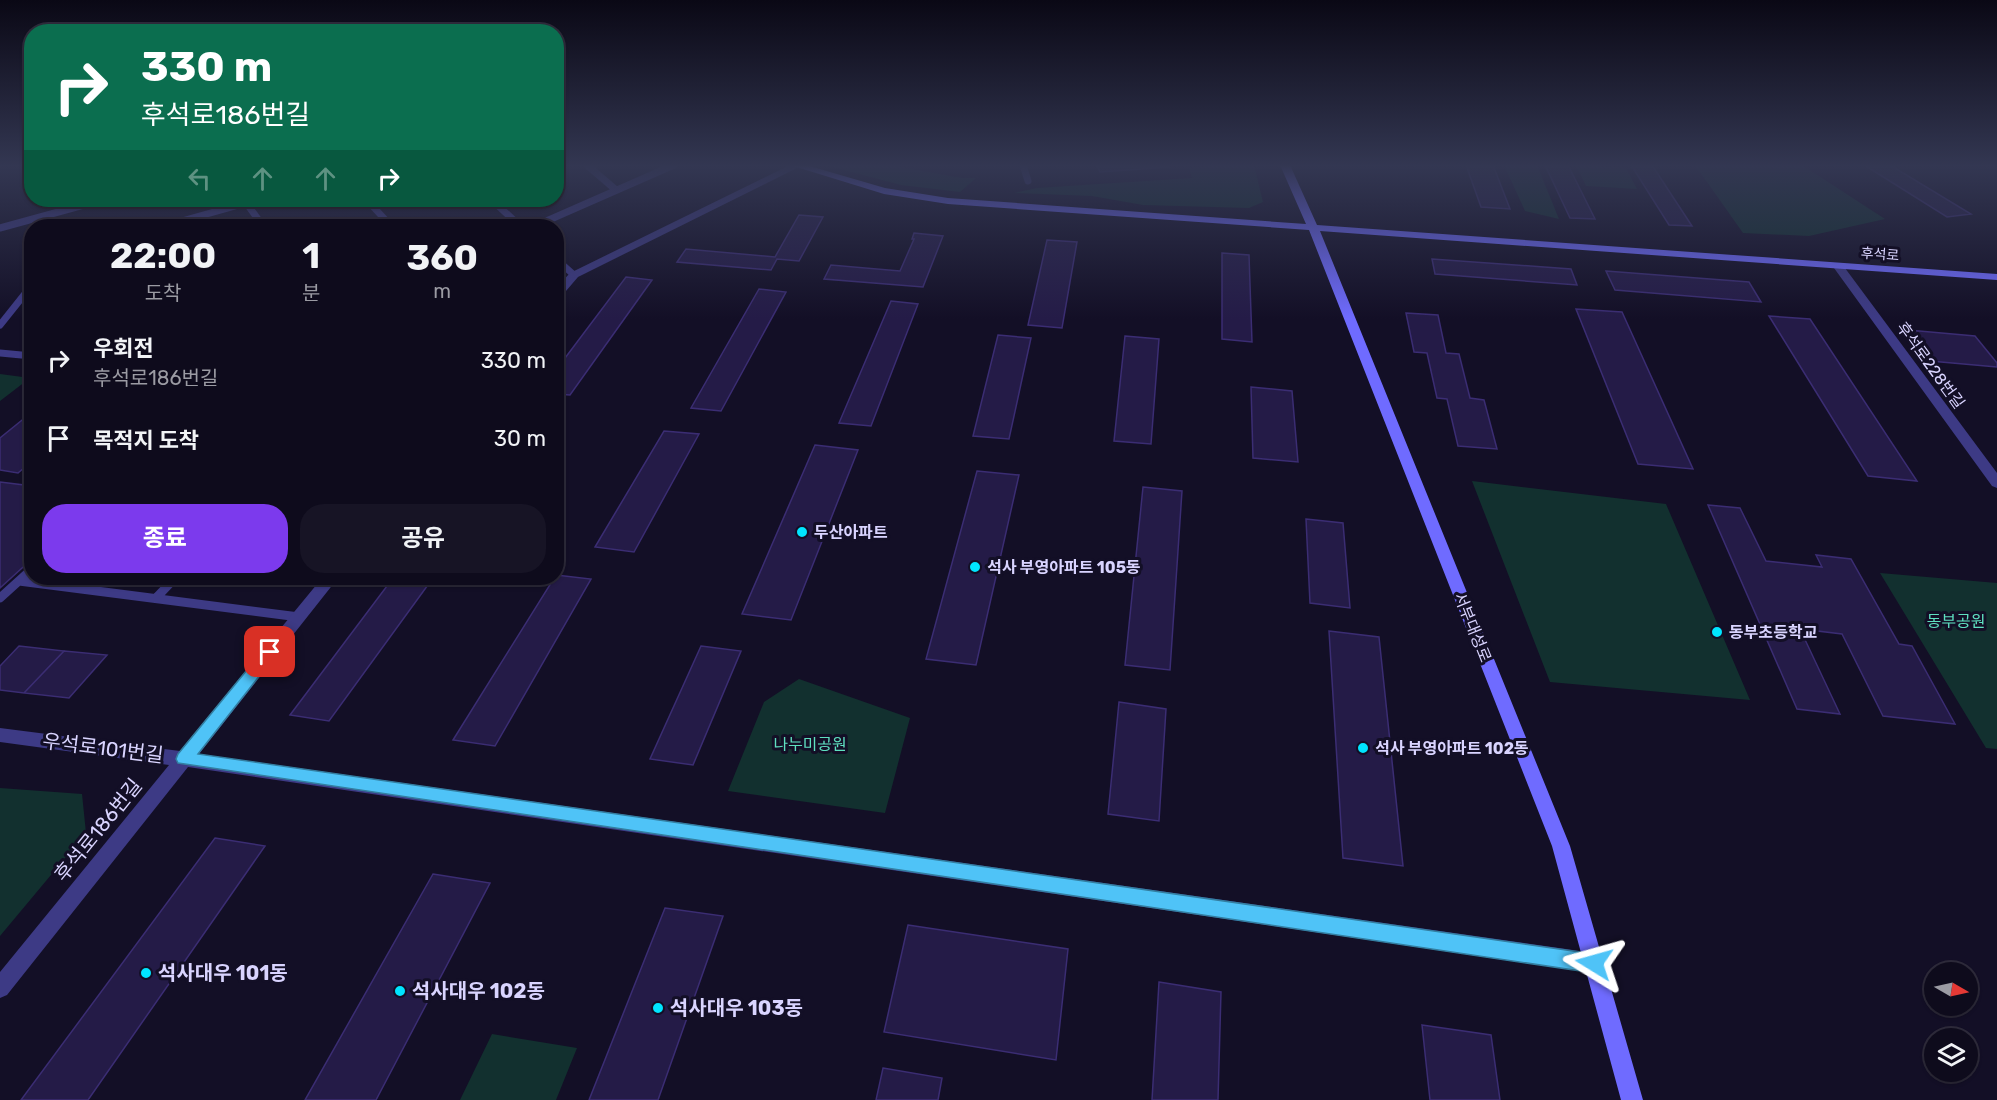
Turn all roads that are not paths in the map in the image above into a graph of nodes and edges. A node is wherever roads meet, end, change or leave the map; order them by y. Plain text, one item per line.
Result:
1 (692, 216) edge
2 (1163, 216) edge
3 (1308, 216) edge
4 (24, 221) edge
5 (1313, 227) junction
6 (0, 228) edge
7 (564, 266) edge
8 (1838, 266) junction
9 (574, 275) junction
10 (1997, 277) edge
11 (564, 287) edge
12 (24, 295) edge
13 (0, 325) edge
14 (0, 353) edge
15 (24, 355) edge
16 (1997, 483) edge
17 (24, 576) edge
18 (18, 581) junction
19 (24, 582) edge
20 (52, 585) edge
21 (168, 585) edge
22 (324, 585) edge
23 (156, 597) junction
24 (0, 598) edge
25 (298, 617) junction
26 (0, 735) edge
27 (184, 759) junction
28 (1594, 963) junction
29 (0, 988) edge
30 (1632, 1100) edge

1 - 9 street
2 - 5 street, 후석로
3 - 5 street, 서부대성로
4 - 6 lane
5 - 8 street, 후석로
5 - 28 street, 서부대성로
7 - 9 lane
8 - 10 street, 후석로
8 - 16 street, 후석로228번길
9 - 11 street
12 - 13 lane
14 - 15 lane
17 - 18 lane
18 - 19 lane
18 - 24 lane
20 - 23 lane
21 - 23 lane
22 - 25 street, 후석로186번길
23 - 25 lane
25 - 27 street, 후석로186번길
26 - 27 street, 우석로101번길
27 - 28 street, 우석로101번길
27 - 29 street, 후석로186번길
28 - 30 street, 서부대성로

